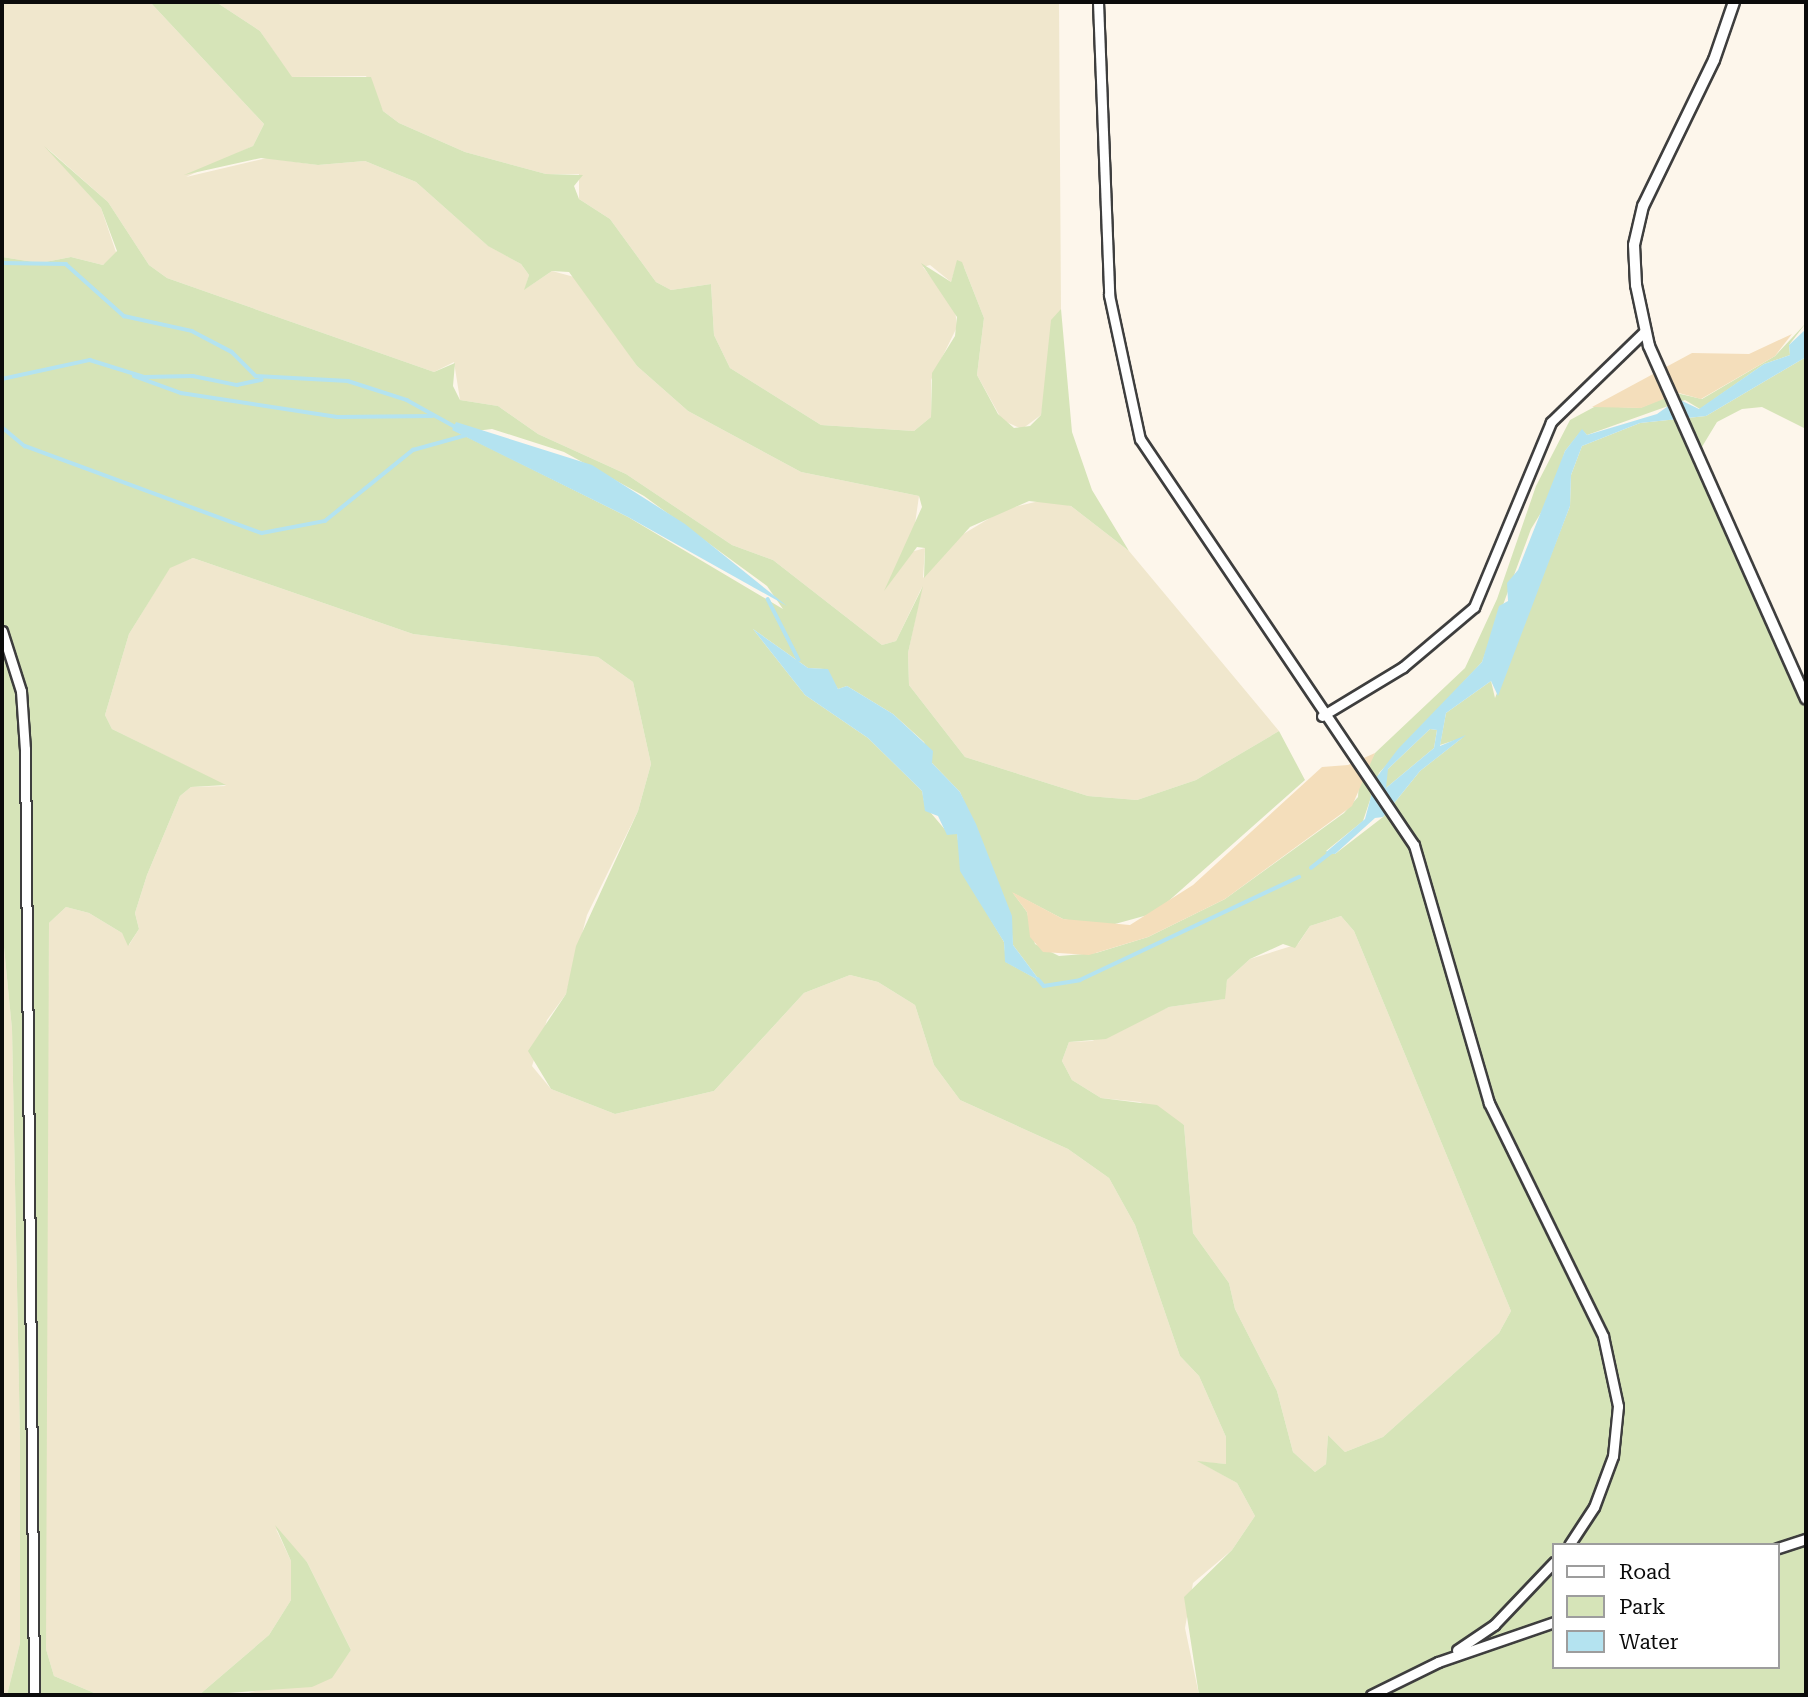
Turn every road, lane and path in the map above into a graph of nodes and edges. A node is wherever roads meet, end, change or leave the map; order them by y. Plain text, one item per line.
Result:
1 (1098, 2) edge
2 (1734, 2) edge
3 (1645, 331) junction
4 (2, 631) edge
5 (1806, 699) edge
6 (1322, 716) junction
7 (1806, 1539) edge
8 (1570, 1543) edge
9 (1780, 1547) edge
10 (1552, 1564) edge
11 (1552, 1623) edge
12 (1438, 1662) junction
13 (34, 1695) edge
14 (1371, 1695) edge

1 - 6 street
2 - 3 street
3 - 5 street
3 - 6 street
4 - 13 street
6 - 8 street
7 - 9 street
10 - 12 street
11 - 12 street
12 - 14 street

